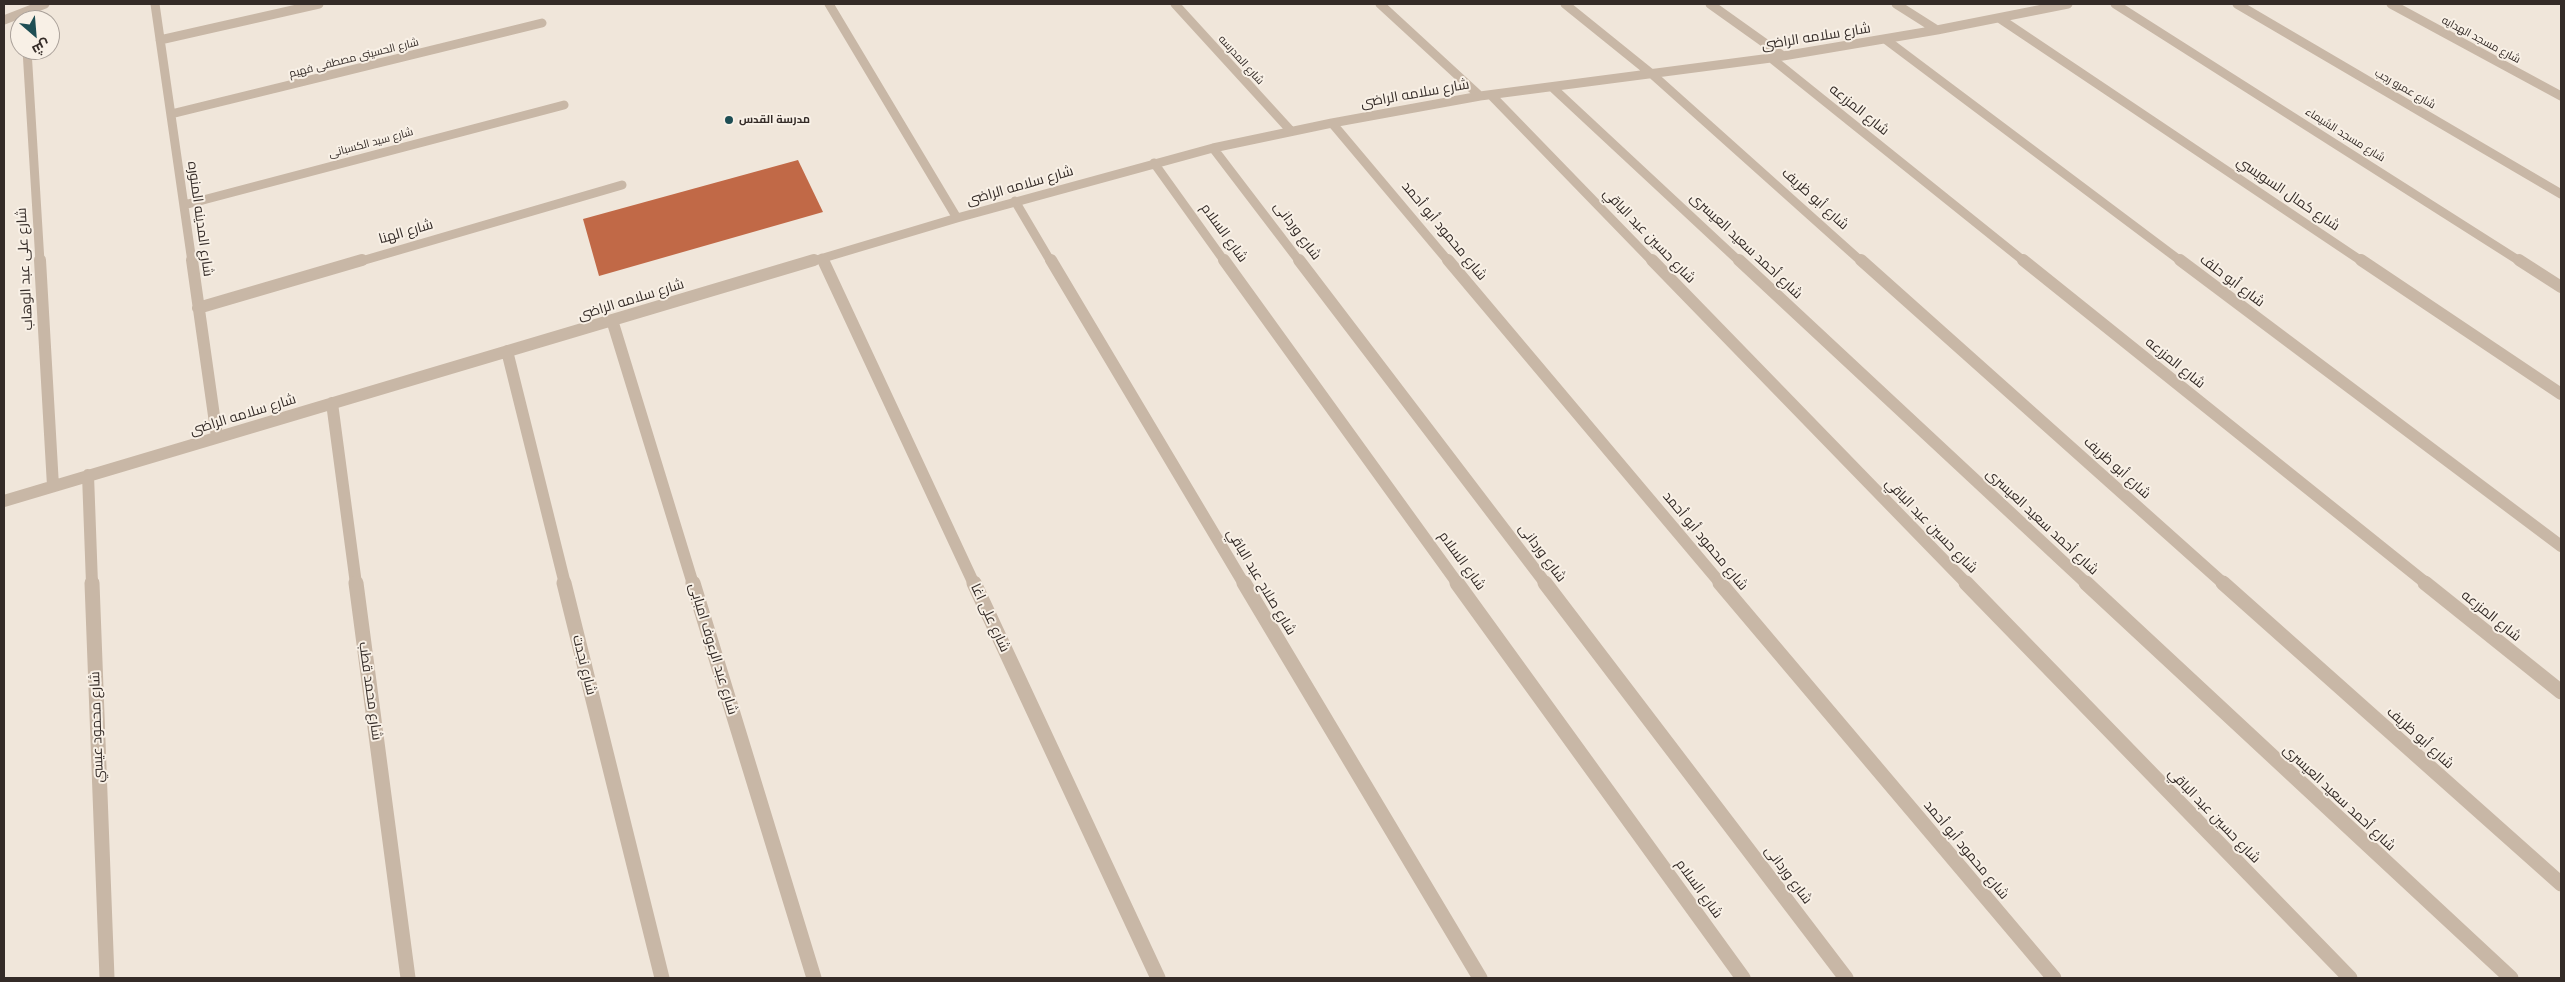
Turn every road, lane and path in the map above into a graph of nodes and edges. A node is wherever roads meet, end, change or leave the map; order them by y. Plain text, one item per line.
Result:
1 (155, 4) edge
2 (319, 4) edge
3 (830, 4) edge
4 (1175, 4) edge
5 (1380, 4) edge
6 (1565, 4) edge
7 (1710, 4) edge
8 (1896, 4) edge
9 (2068, 4) edge
10 (2115, 4) edge
11 (2237, 4) edge
12 (2391, 4) edge
13 (2000, 18) junction
14 (542, 23) dead end
15 (1936, 30) junction
16 (1885, 39) junction
17 (160, 40) junction
18 (1777, 57) junction
19 (28, 60) edge
20 (1654, 75) junction
21 (1553, 88) junction
22 (1485, 96) junction
23 (2561, 96) edge
24 (564, 105) dead end
25 (171, 114) junction
26 (1332, 123) junction
27 (1291, 131) junction
28 (1213, 148) junction
29 (1154, 163) junction
30 (622, 185) dead end
31 (2561, 194) edge
32 (1015, 202) junction
33 (184, 204) junction
34 (957, 218) junction
35 (822, 258) junction
36 (2561, 287) edge
37 (198, 308) junction
38 (612, 320) junction
39 (507, 351) junction
40 (2561, 394) edge
41 (332, 403) junction
42 (217, 438) junction
43 (88, 475) junction
44 (53, 486) junction
45 (4, 501) edge
46 (2561, 546) edge
47 (2561, 692) edge
48 (2561, 884) edge
49 (107, 978) edge
50 (408, 978) edge
51 (662, 978) edge
52 (814, 978) edge
53 (1158, 978) edge
54 (1480, 978) edge
55 (1743, 978) edge
56 (1846, 978) edge
57 (2054, 978) edge
58 (2350, 978) edge
59 (2511, 978) edge

1 - 17 street, شارع المدينه المنوره
2 - 17 street
3 - 34 street
4 - 27 street, شارع المدرسه
5 - 22 street, شارع حسين عبد الباقي
6 - 20 street, شارع أبو ظريف
7 - 18 street, شارع المزرعه
8 - 15 street
9 - 13 street, شارع سلامه الراضى
10 - 36 street, شارع مسجد الشيماء
11 - 31 street, شارع عمرو رجب
12 - 23 street, شارع مسجد الهدايه
13 - 15 street, شارع سلامه الراضى
13 - 40 street, شارع كمال السويسي
14 - 25 street, شارع الحسينى مصطفى فهيم
15 - 16 street, شارع سلامه الراضى
16 - 18 street, شارع سلامه الراضى
16 - 46 street, شارع أبو حلف
17 - 25 street, شارع المدينه المنوره
18 - 20 street, شارع سلامه الراضى
18 - 47 street, شارع المزرعه
19 - 44 street, شارع على عبد الوهاب
20 - 21 street, شارع سلامه الراضى
20 - 48 street, شارع أبو ظريف
21 - 22 street, شارع سلامه الراضى
21 - 59 street, شارع أحمد سعيد العيسرى
22 - 26 street, شارع سلامه الراضى
22 - 58 street, شارع حسين عبد الباقي
24 - 33 street, شارع سيد الكسبانى
25 - 33 street, شارع المدينه المنوره
26 - 27 street, شارع سلامه الراضى
26 - 57 street, شارع محمود أبو أحمد
27 - 28 street, شارع سلامه الراضى
28 - 29 street, شارع سلامه الراضى
28 - 56 street, شارع وردانى
29 - 32 street, شارع سلامه الراضى
29 - 55 street, شارع السلام
30 - 37 street, شارع الهنا
32 - 34 street, شارع سلامه الراضى
32 - 54 street, شارع صلاح عبد الباقي
33 - 37 street, شارع المدينه المنوره
34 - 35 street, شارع سلامه الراضى
35 - 38 street, شارع سلامه الراضى
35 - 53 street, شارع على اغا
37 - 42 street, شارع المدينه المنوره
38 - 39 street, شارع سلامه الراضى
38 - 52 street, شارع عبد الرءوف امبابى
39 - 41 street, شارع سلامه الراضى
39 - 51 street, شارع نجدت
41 - 42 street, شارع سلامه الراضى
41 - 50 street, شارع محمد قطب
42 - 43 street, شارع سلامه الراضى
43 - 44 street, شارع سلامه الراضى
43 - 49 street, شارع محمود عيسي
44 - 45 street, شارع سلامه الراضى

